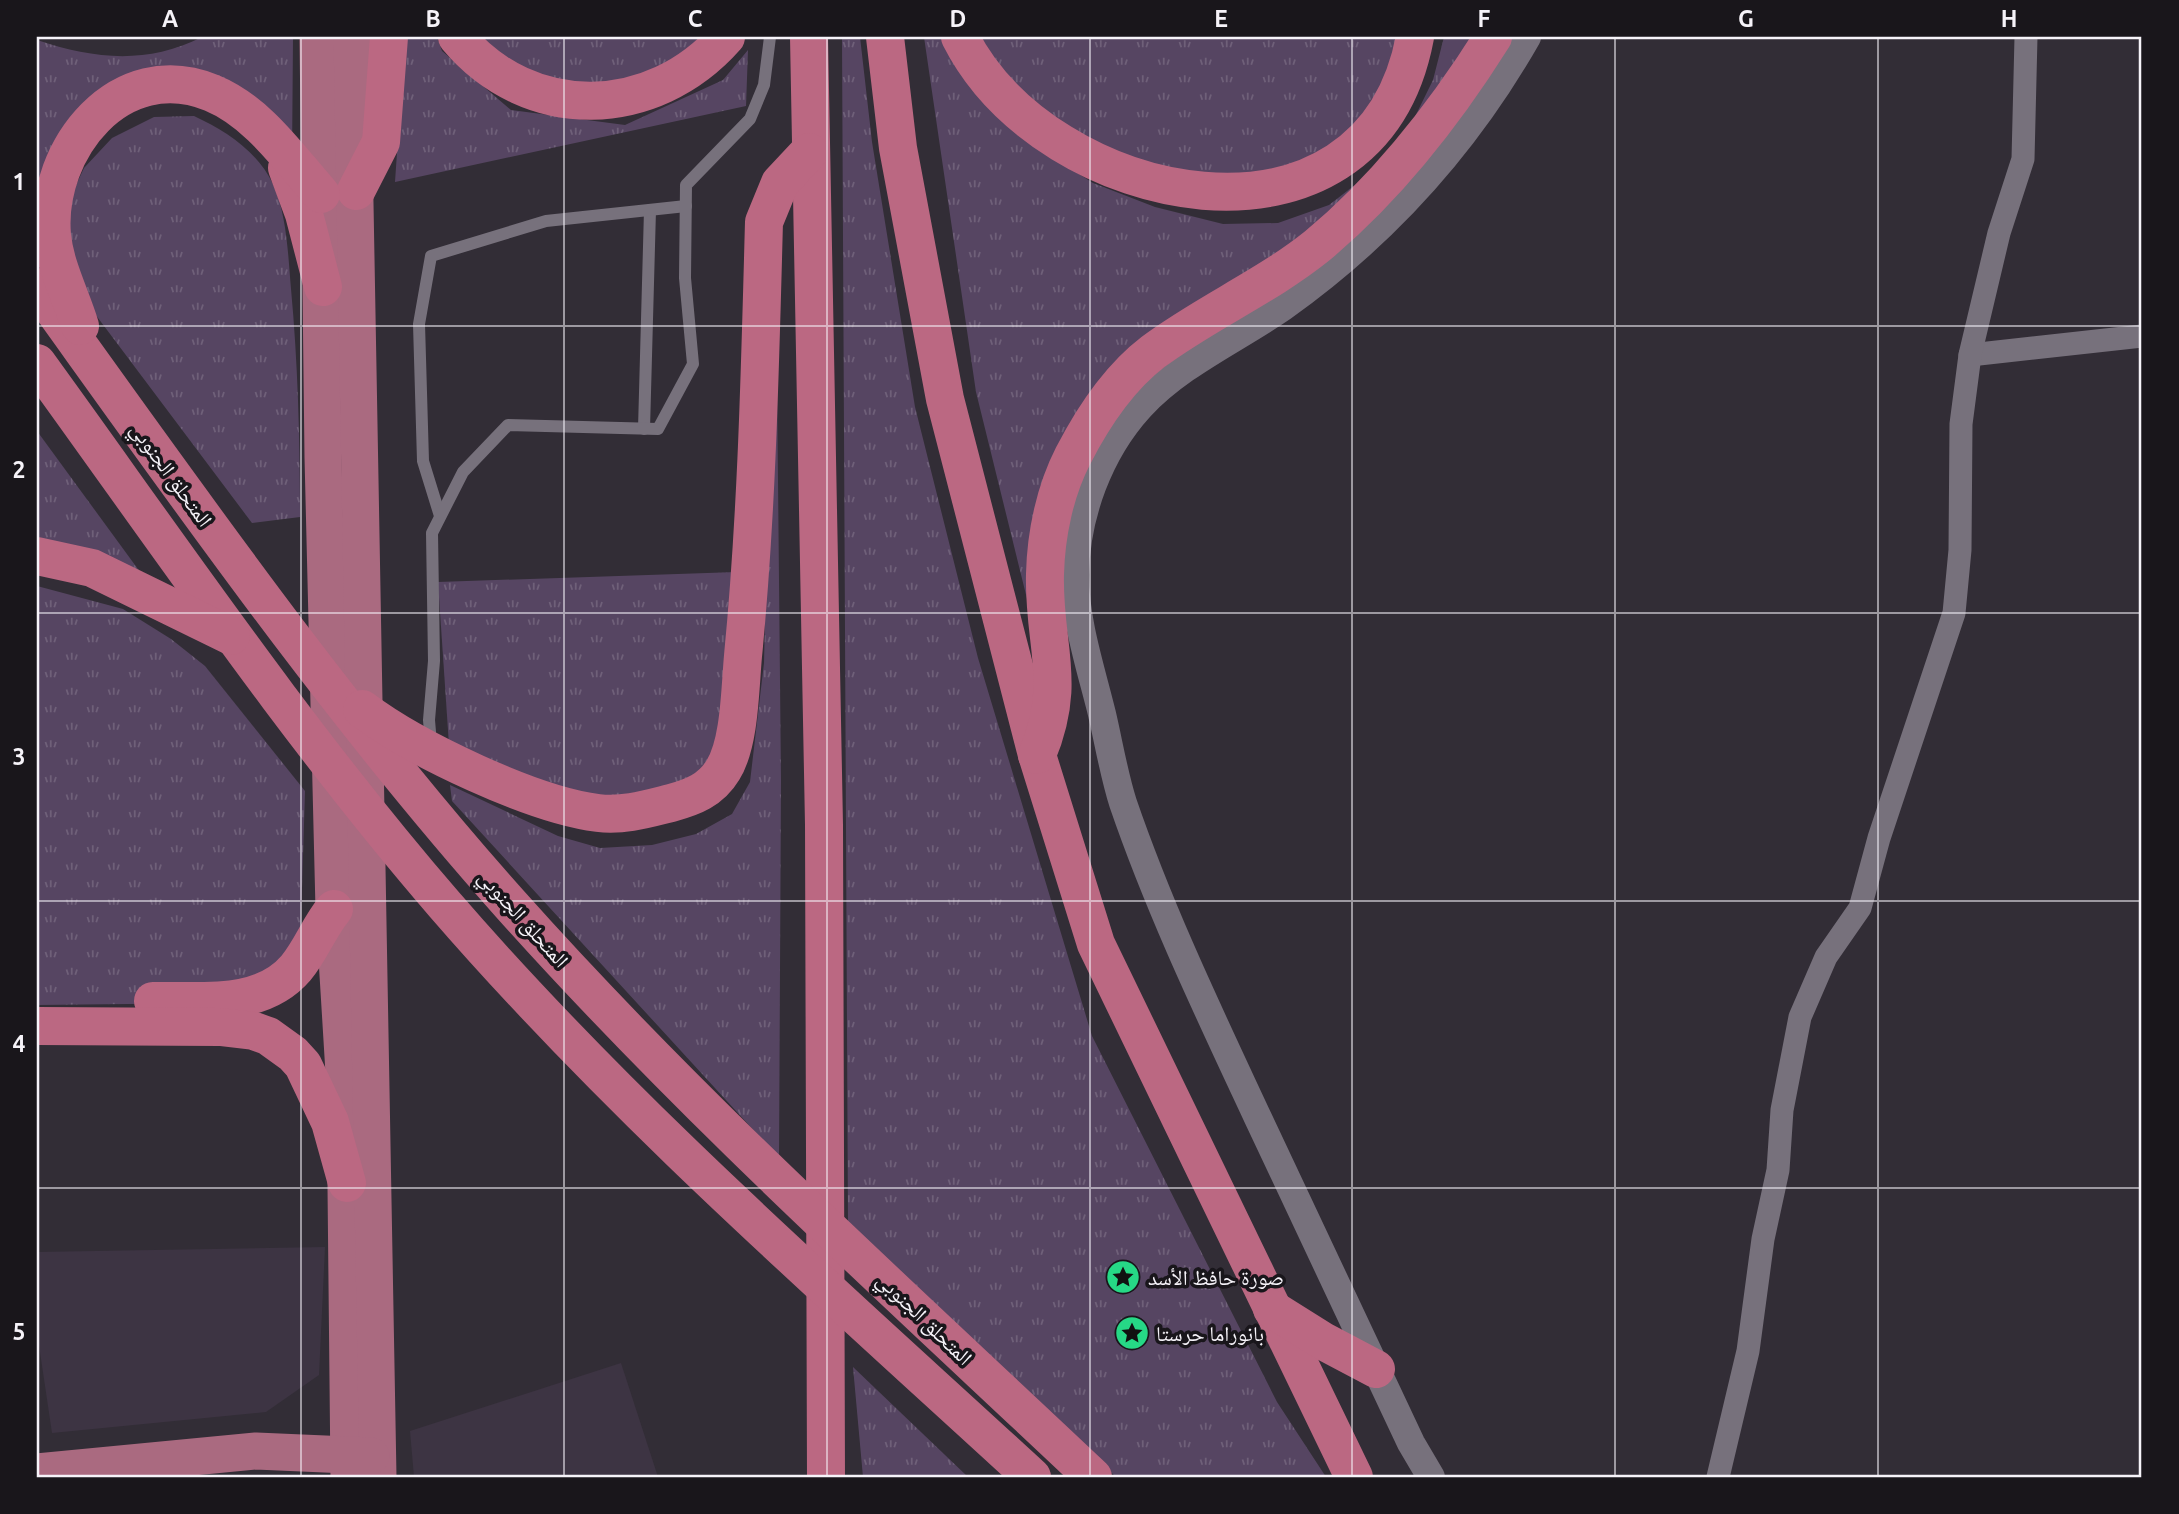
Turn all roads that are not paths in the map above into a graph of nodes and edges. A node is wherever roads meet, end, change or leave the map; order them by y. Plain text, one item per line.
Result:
1 (318, 37) edge
2 (352, 37) edge
3 (389, 37) edge
4 (457, 37) edge
5 (726, 37) edge
6 (770, 37) edge
7 (809, 37) edge
8 (885, 37) edge
9 (960, 37) edge
10 (1415, 37) edge
11 (1493, 37) edge
12 (1527, 37) edge
13 (2026, 37) edge
14 (276, 144) junction
15 (809, 152) junction
16 (338, 192) junction
17 (686, 206) junction
18 (650, 210) junction
19 (37, 287) edge
20 (323, 287) junction
21 (2142, 336) edge
22 (1970, 355) junction
23 (86, 356) junction
24 (37, 363) edge
25 (644, 429) junction
26 (440, 516) junction
27 (37, 556) edge
28 (345, 611) junction
29 (237, 639) junction
30 (320, 677) junction
31 (432, 752) junction
32 (1037, 755) junction
33 (334, 909) junction
34 (37, 1002) edge
35 (37, 1026) edge
36 (358, 1089) junction
37 (347, 1183) junction
38 (1272, 1309) junction
39 (1376, 1368) junction
40 (37, 1450) edge
41 (362, 1454) edge
42 (825, 1464) edge
43 (37, 1472) edge
44 (1032, 1477) edge
45 (1093, 1477) edge
46 (1354, 1477) edge
47 (1432, 1477) edge
48 (1718, 1477) edge

1 - 16 main road
2 - 16 main road
3 - 16 highway
4 - 5 highway
6 - 17 lane
7 - 15 highway
8 - 32 highway
9 - 10 highway
11 - 32 highway
12 - 39 street
13 - 22 street
14 - 16 highway
14 - 20 highway
14 - 23 highway
15 - 31 highway
15 - 42 highway
16 - 20 main road
16 - 28 main road
17 - 18 lane
17 - 25 lane
18 - 25 lane
18 - 26 lane
19 - 23 highway, المتحلق الجنوبي
20 - 28 main road
21 - 22 street
22 - 48 street
23 - 30 highway, المتحلق الجنوبي
24 - 29 highway, المتحلق الجنوبي
25 - 26 lane
26 - 31 lane
27 - 29 highway
28 - 33 main road
28 - 36 main road
29 - 44 highway, المتحلق الجنوبي
30 - 31 highway
30 - 45 highway, المتحلق الجنوبي
32 - 38 highway
33 - 34 highway
33 - 36 main road
35 - 37 highway
36 - 37 main road
36 - 41 main road
37 - 41 main road
38 - 39 highway
38 - 46 highway
39 - 47 street
40 - 41 main road
41 - 43 main road

